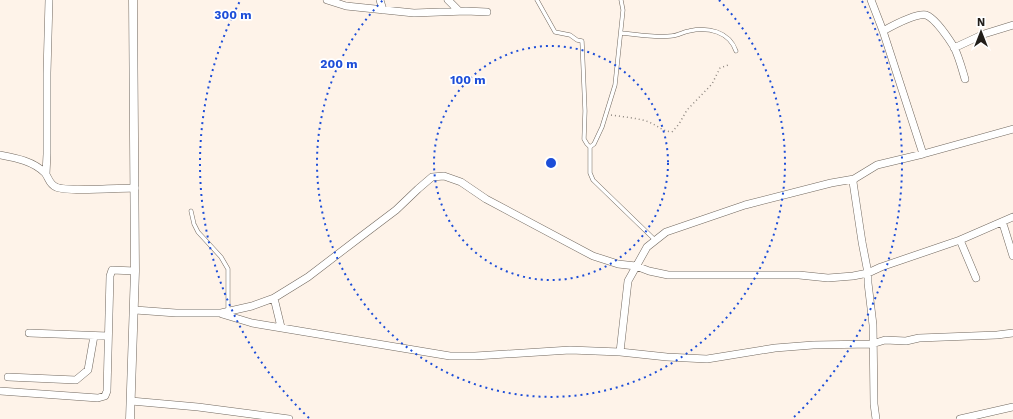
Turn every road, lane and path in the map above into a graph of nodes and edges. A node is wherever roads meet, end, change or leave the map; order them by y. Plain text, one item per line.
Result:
1 (48, 0) edge
2 (134, 0) edge
3 (326, 0) edge
4 (380, 0) edge
5 (448, 0) edge
6 (537, 0) edge
7 (621, 0) edge
8 (871, 0) edge
9 (383, 10) junction
10 (459, 11) junction
11 (487, 12) dead end
12 (1013, 25) edge
13 (883, 31) junction
14 (621, 33) junction
15 (954, 48) junction
16 (736, 51) dead end
17 (728, 65) dead end
18 (965, 79) dead end
19 (606, 114) junction
20 (1013, 129) edge
21 (590, 147) junction
22 (923, 154) junction
23 (0, 155) edge
24 (46, 174) junction
25 (854, 179) junction
26 (135, 188) junction
27 (191, 211) dead end
28 (1013, 217) edge
29 (1002, 222) junction
30 (655, 240) junction
31 (960, 240) junction
32 (1013, 256) edge
33 (636, 266) junction
34 (136, 272) junction
35 (868, 273) junction
36 (976, 278) dead end
37 (274, 298) junction
38 (135, 310) junction
39 (224, 312) junction
40 (281, 327) junction
41 (29, 333) dead end
42 (1013, 333) edge
43 (94, 336) junction
44 (108, 336) junction
45 (872, 344) junction
46 (620, 352) junction
47 (8, 377) dead end
48 (0, 391) edge
49 (131, 401) junction
50 (1013, 407) edge
51 (130, 419) edge
52 (289, 419) edge
53 (876, 419) edge
54 (960, 419) edge

1 - 24 street
2 - 26 street
3 - 9 street
4 - 9 street
5 - 10 street
6 - 21 lane
7 - 14 lane
8 - 13 street
9 - 10 street
10 - 11 street
12 - 15 street
13 - 15 street
13 - 22 street
14 - 16 lane
14 - 19 lane
15 - 18 street
17 - 19 path
19 - 21 lane
20 - 22 street
21 - 30 lane
22 - 25 street
23 - 24 street
24 - 26 street
25 - 30 street
25 - 35 street
26 - 34 street
27 - 39 lane
28 - 29 street
29 - 31 street
29 - 32 street
30 - 33 street
31 - 35 street
31 - 36 street
33 - 35 street
33 - 37 street
33 - 46 street
34 - 38 street
34 - 44 street
35 - 45 street
37 - 39 street
37 - 40 street
38 - 39 street
38 - 49 street
39 - 40 street
40 - 46 street
41 - 43 street
42 - 45 street
43 - 44 street
43 - 47 street
44 - 48 street
45 - 46 street
45 - 53 street
49 - 51 street
49 - 52 street
50 - 54 street

